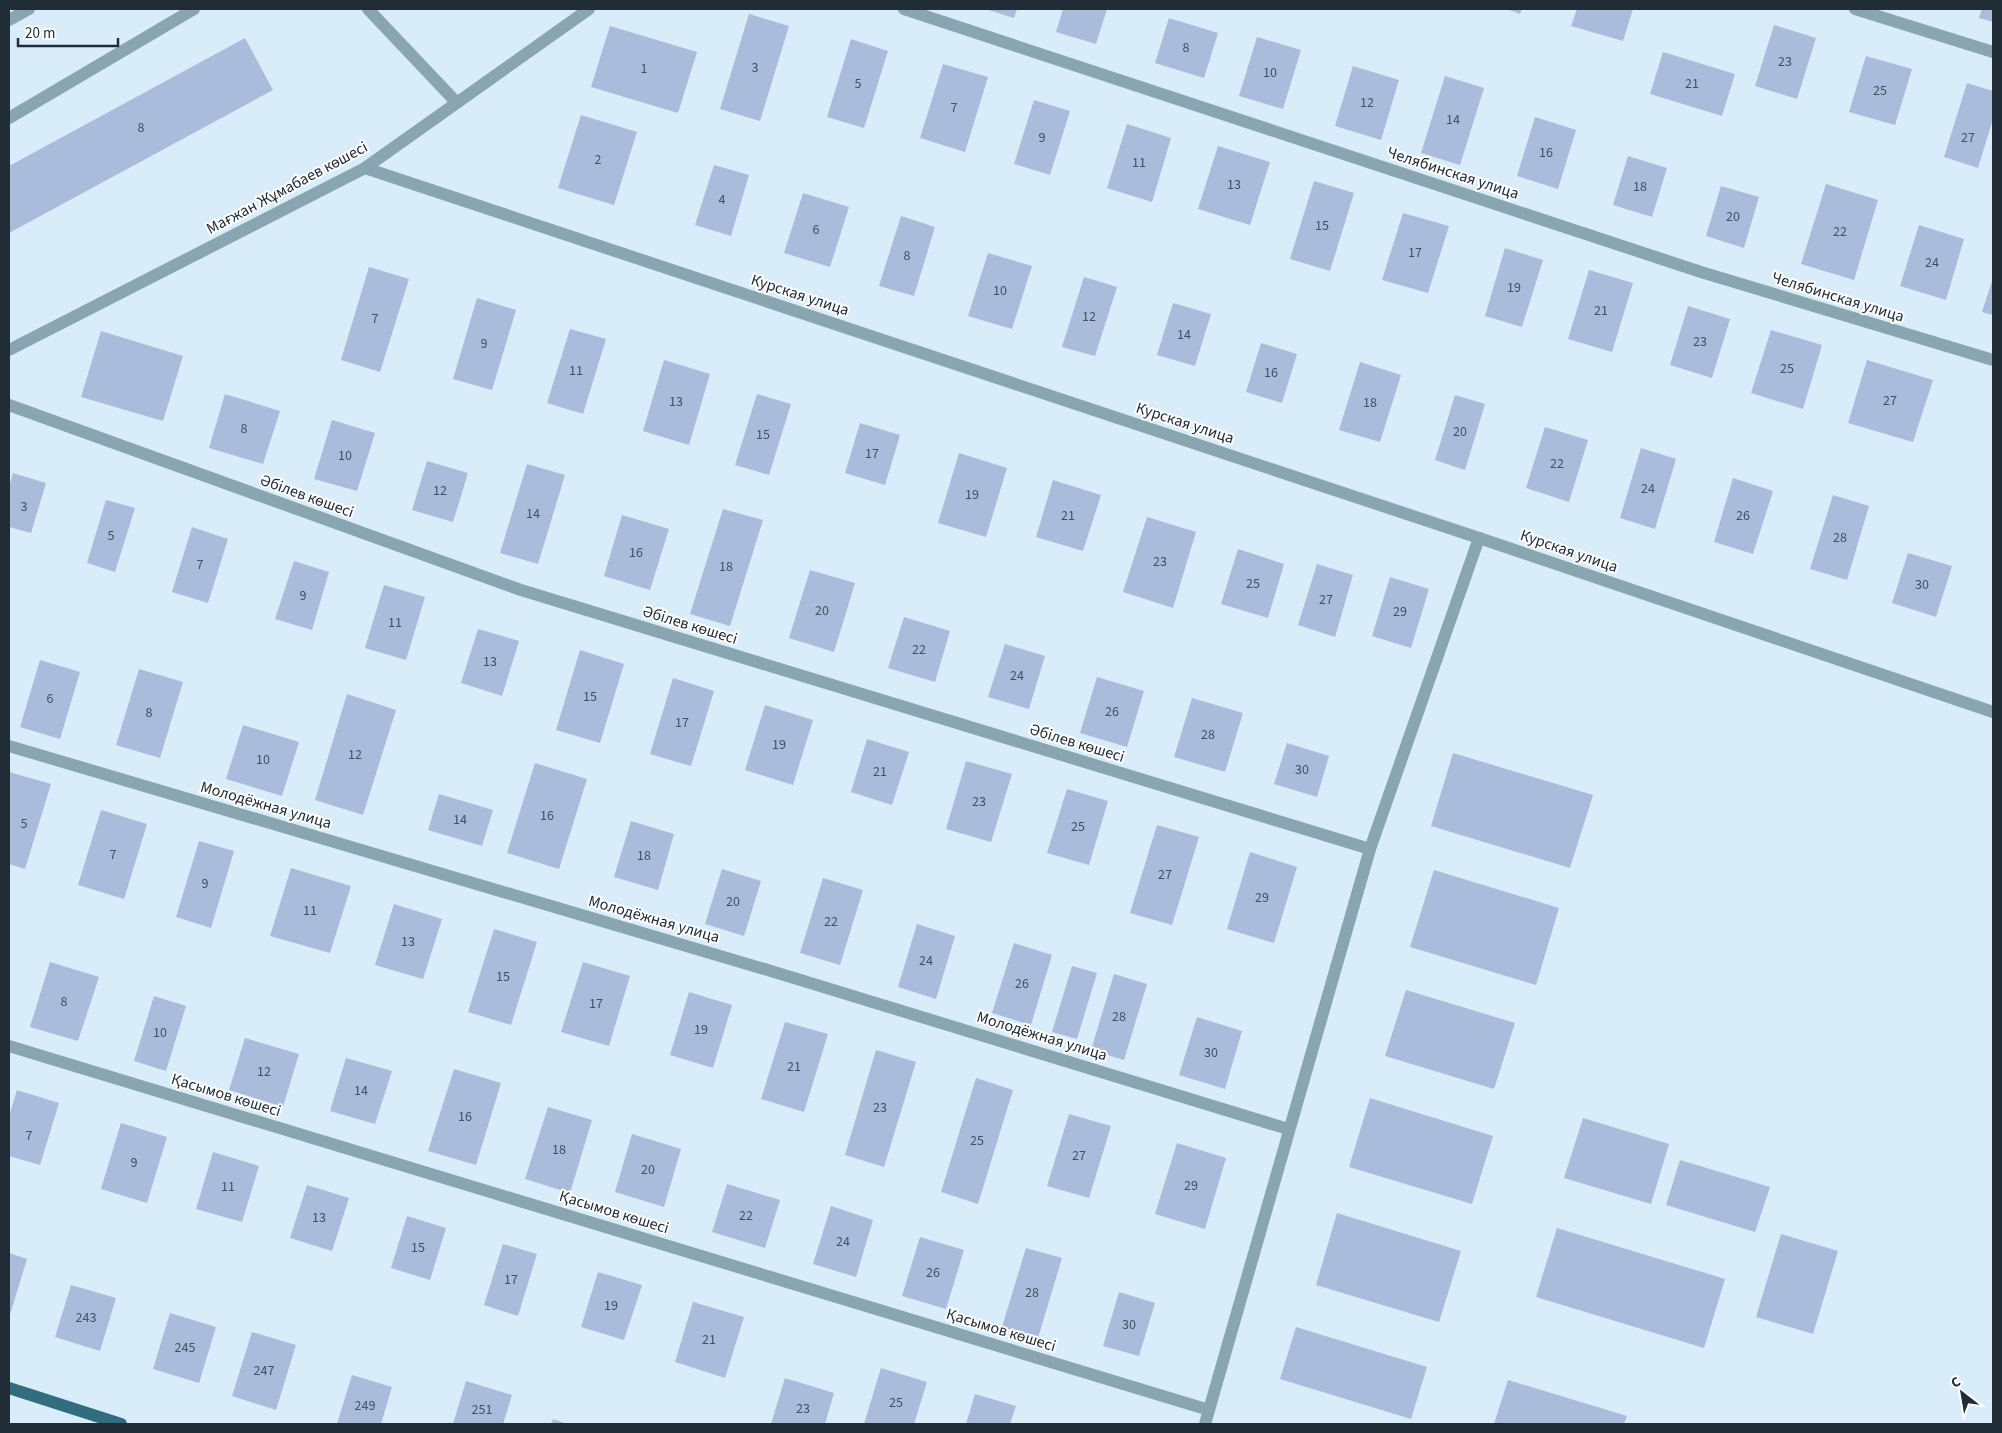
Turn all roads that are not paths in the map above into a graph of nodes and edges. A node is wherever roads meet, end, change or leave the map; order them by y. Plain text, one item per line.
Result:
1 (29, 9) edge
2 (194, 9) edge
3 (368, 9) edge
4 (589, 9) edge
5 (904, 9) edge
6 (1854, 9) edge
7 (9, 20) edge
8 (1993, 52) edge
9 (457, 103) junction
10 (9, 118) edge
11 (365, 168) junction
12 (9, 350) edge
13 (1993, 360) edge
14 (9, 405) edge
15 (1479, 538) junction
16 (1993, 712) edge
17 (9, 746) edge
18 (1370, 849) junction
19 (9, 1046) edge
20 (1288, 1129) junction
21 (9, 1388) edge
22 (1210, 1410) junction
23 (121, 1424) edge
24 (1205, 1424) edge

1 - 7 street
2 - 10 street
3 - 9 street
4 - 9 street, Мағжан Жұмабаев көшесі
5 - 13 street, Челябинская улица
6 - 8 street
9 - 11 street, Мағжан Жұмабаев көшесі
11 - 12 street, Мағжан Жұмабаев көшесі
11 - 15 street, Курская улица
14 - 18 street, Әбілев көшесі
15 - 16 street, Курская улица
15 - 18 street
17 - 20 street, Молодёжная улица
18 - 20 street
19 - 22 street, Қасымов көшесі
20 - 22 street
21 - 23 main road
22 - 24 street

